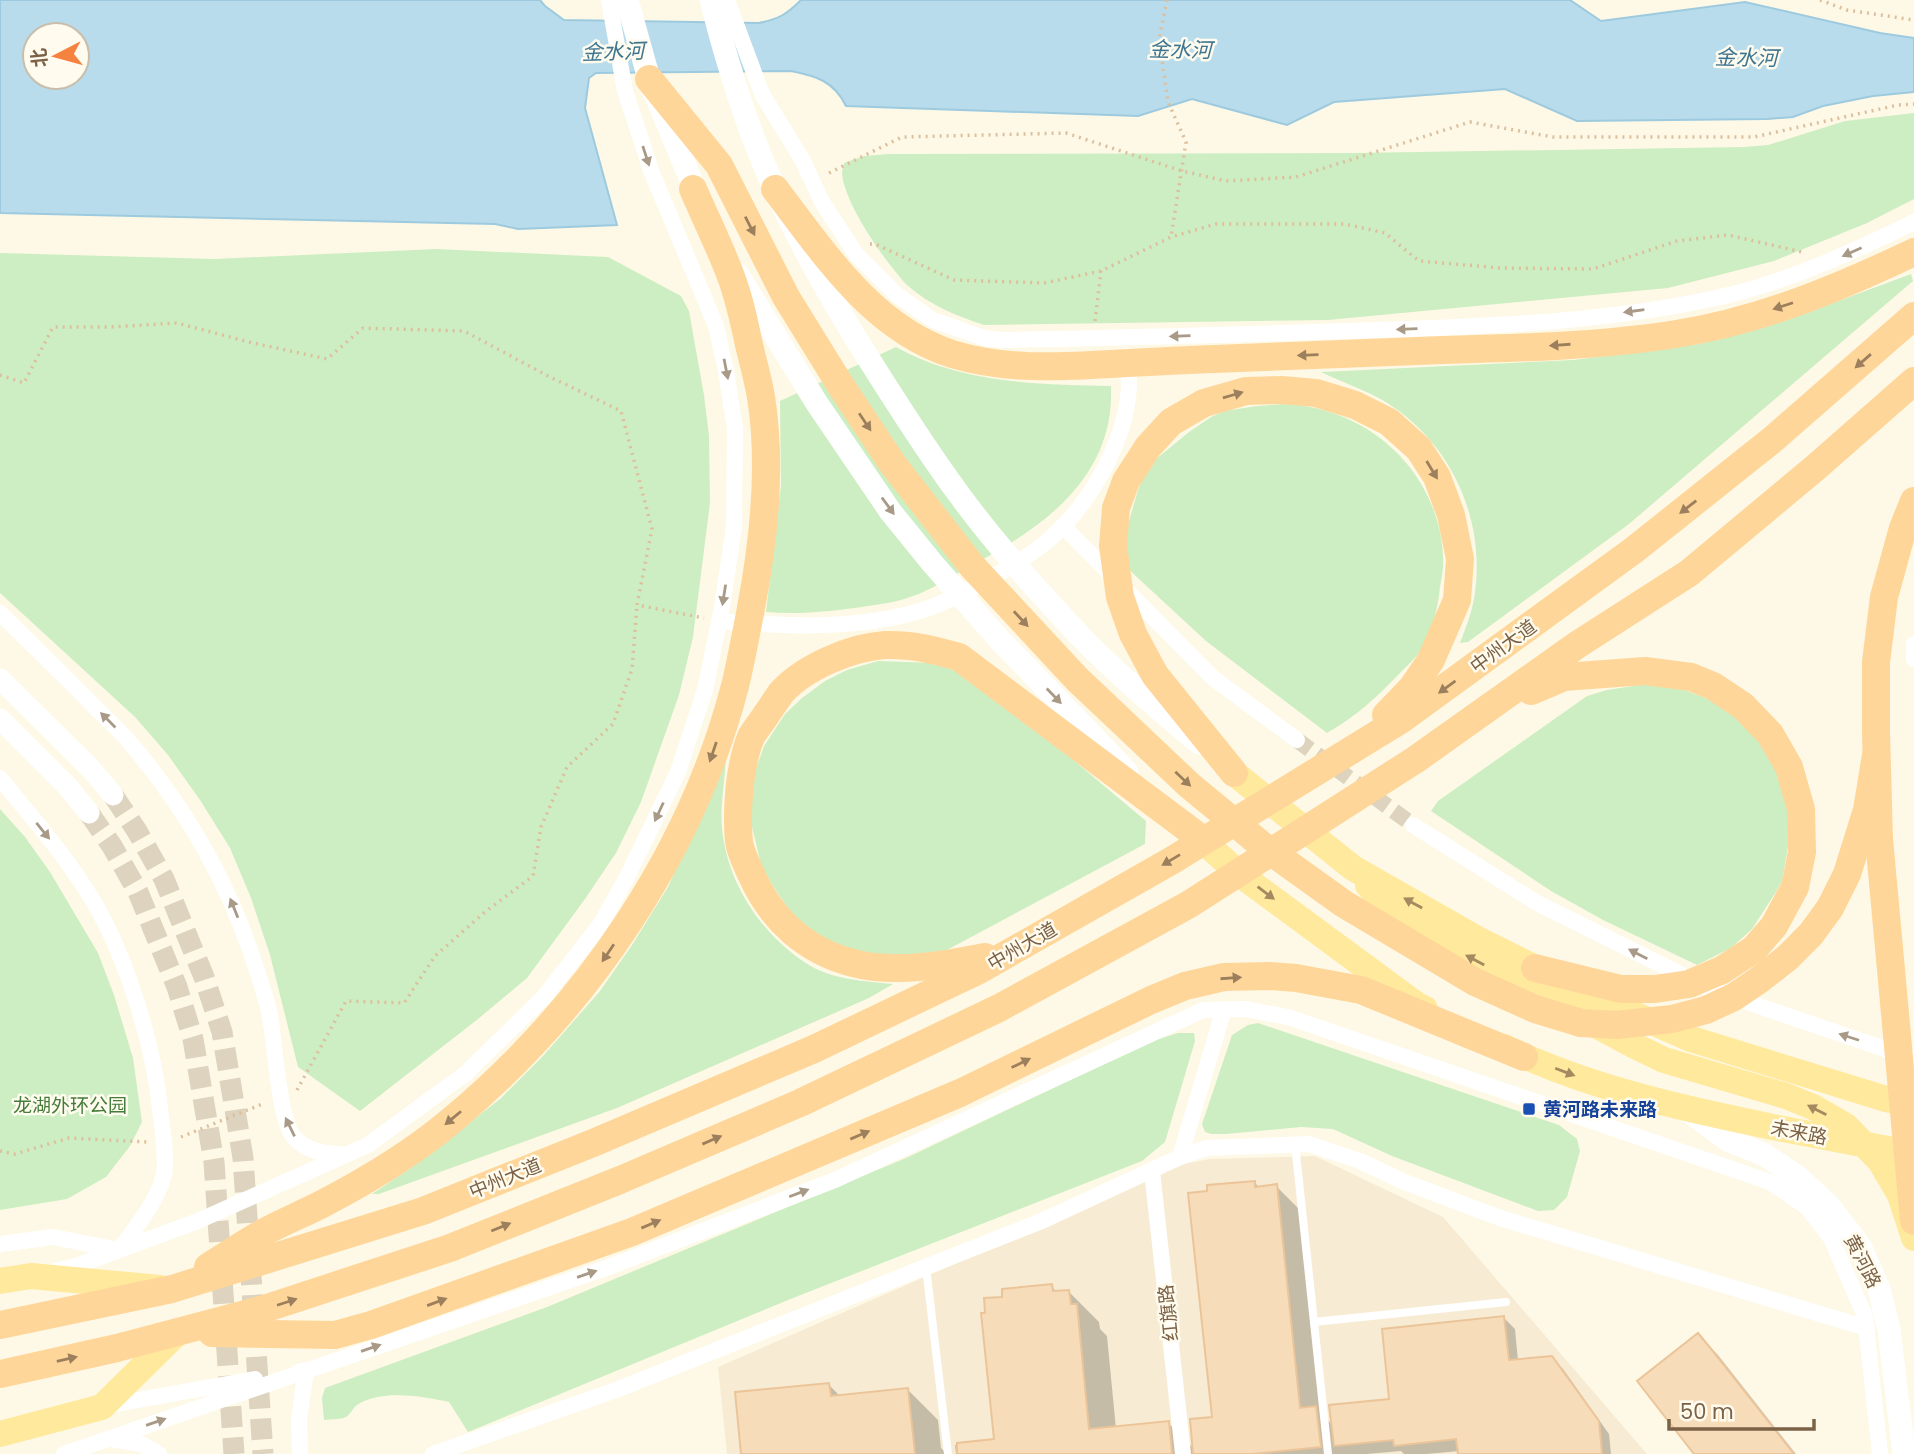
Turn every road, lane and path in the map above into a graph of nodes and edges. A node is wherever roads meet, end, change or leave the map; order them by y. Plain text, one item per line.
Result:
1 (1167, 0) edge
2 (1820, 0) edge
3 (615, 1) edge
4 (722, 2) edge
5 (1914, 20) edge
6 (637, 85) junction
7 (1914, 104) edge
8 (1182, 171) junction
9 (829, 173) dead end
10 (693, 189) junction
11 (775, 189) junction
12 (1914, 222) edge
13 (1171, 237) junction
14 (850, 246) junction
15 (1914, 252) edge
16 (1805, 253) dead end
17 (1101, 271) junction
18 (1914, 316) edge
19 (1093, 338) junction
20 (1125, 338) junction
21 (0, 375) edge
22 (1914, 381) edge
23 (1914, 501) edge
24 (1063, 526) junction
25 (637, 605) junction
26 (0, 612) edge
27 (719, 621) junction
28 (1914, 644) edge
29 (1914, 659) edge
30 (0, 679) edge
31 (1490, 707) junction
32 (0, 719) edge
33 (1297, 740) tunnel mouth
34 (1350, 751) junction
35 (1877, 755) junction
36 (1234, 773) junction
37 (0, 778) edge
38 (113, 795) tunnel mouth
39 (89, 813) tunnel mouth
40 (1413, 825) tunnel mouth
41 (1195, 834) junction
42 (1353, 868) junction
43 (1012, 951) junction
44 (1535, 968) junction
45 (1224, 1009) junction
46 (1524, 1057) junction
47 (1914, 1059) edge
48 (282, 1097) junction
49 (1914, 1105) edge
50 (1684, 1108) junction
51 (164, 1143) junction
52 (1295, 1144) junction
53 (0, 1152) edge
54 (1914, 1154) edge
55 (347, 1155) junction
56 (1180, 1157) junction
57 (1152, 1171) junction
58 (1914, 1221) edge
59 (1914, 1238) edge
60 (0, 1244) edge
61 (118, 1250) junction
62 (926, 1267) junction
63 (31, 1276) junction
64 (0, 1281) edge
65 (172, 1289) junction
66 (1506, 1301) dead end
67 (1314, 1322) junction
68 (0, 1325) edge
69 (1867, 1328) junction
70 (178, 1332) junction
71 (306, 1370) junction
72 (0, 1374) edge
73 (102, 1407) junction
74 (0, 1434) edge
75 (108, 1439) junction
76 (64, 1454) edge
77 (159, 1454) edge
78 (300, 1454) edge
79 (433, 1454) edge
80 (948, 1454) edge
81 (1183, 1454) edge
82 (1328, 1454) edge
83 (1880, 1454) edge
84 (1904, 1454) edge

1 - 8 path
2 - 5 path
3 - 6 main road
4 - 11 main road
4 - 14 street
6 - 10 main road
6 -> 27 street
6 -> 35 highway
7 - 8 path
8 - 9 path
8 - 13 path
10 -> 41 main road
10 -> 65 highway
15 -> 11 highway
11 - 36 main road
12 -> 20 street
13 - 16 path
13 - 17 path
14 - 17 path
14 - 19 street
17 - 19 path
18 -> 34 highway, 中州大道
19 - 20 street
20 - 24 street
21 - 25 path
22 - 31 highway
23 - 35 highway
24 - 27 street
24 - 33 street
25 - 27 path
25 - 48 path
48 -> 26 street
27 -> 55 street
28 - 29 street
30 - 38 street
31 - 44 highway
70 -> 31 highway
32 - 39 street
36 -> 34 highway
34 -> 43 highway, 中州大道
35 - 58 highway
36 - 42 main road
37 -> 51 street
47 -> 40 street
41 - 43 highway
41 -> 46 main road, 未来路
44 -> 42 main road
59 -> 42 main road
43 - 65 highway, 中州大道
44 - 49 main road
45 - 56 street
45 - 69 street
71 -> 45 street
46 -> 50 main road, 未来路
70 -> 46 highway
48 - 51 path
55 -> 48 street
50 - 54 main road, 未来路
50 - 84 main road, 黄河路
51 - 53 path
51 - 61 street
52 - 56 street
52 - 67 lane
52 - 69 street
55 - 61 street
56 - 57 street
57 - 62 street
57 - 81 street, 红旗路
60 - 61 street
61 - 63 street
62 - 79 street
62 - 80 lane
63 - 64 main road
63 - 65 main road
65 - 68 highway, 中州大道
66 - 67 lane
67 - 82 lane
69 - 83 street
72 -> 70 highway
70 - 73 main road
71 - 73 street
75 -> 71 street
71 - 78 street
73 - 74 main road
75 - 76 street
75 - 77 street

